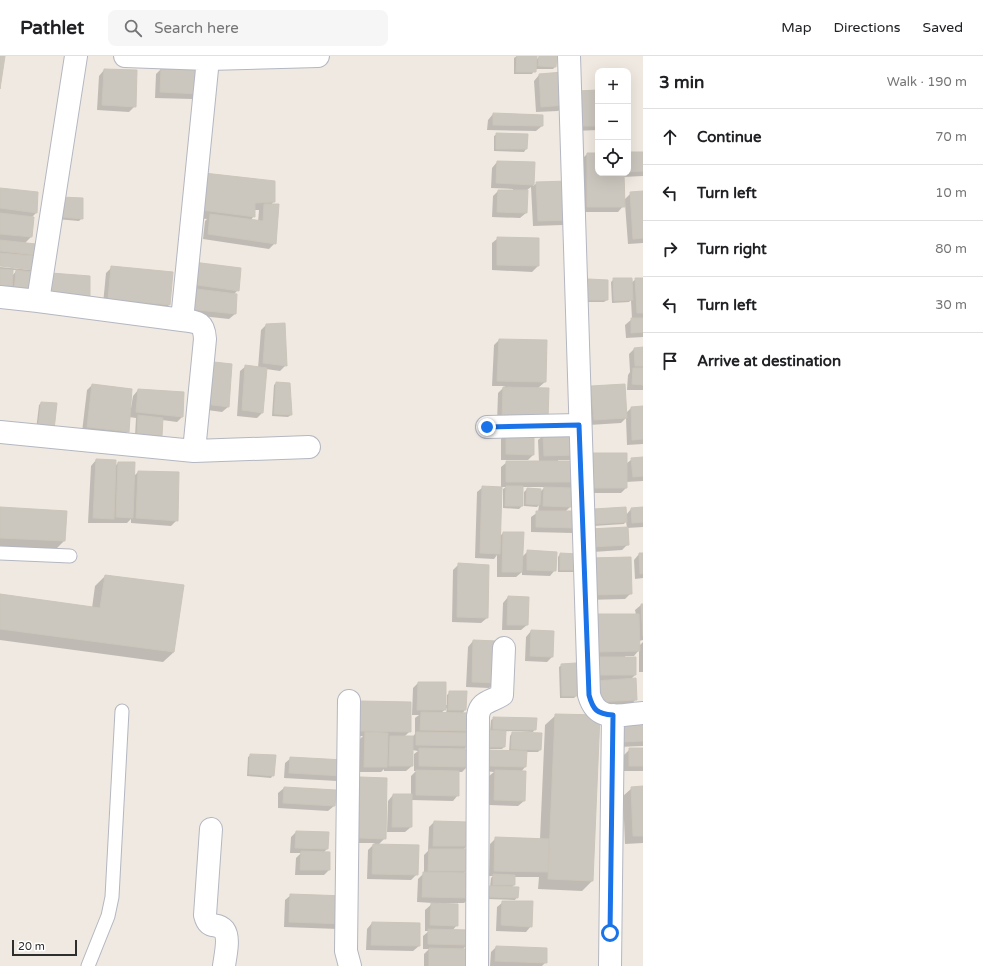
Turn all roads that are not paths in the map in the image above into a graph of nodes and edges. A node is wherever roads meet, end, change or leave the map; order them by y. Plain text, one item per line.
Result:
1 (76, 56) edge
2 (125, 56) edge
3 (318, 56) edge
4 (569, 56) edge
5 (149, 57) edge
6 (245, 57) edge
7 (208, 59) junction
8 (0, 297) edge
9 (38, 301) junction
10 (182, 320) junction
11 (579, 425) junction
12 (487, 427) dead end
13 (0, 432) edge
14 (309, 447) dead end
15 (194, 451) junction
16 (0, 553) edge
17 (70, 556) dead end
18 (504, 648) dead end
19 (349, 701) dead end
20 (122, 712) dead end
21 (643, 713) edge
22 (613, 715) junction
23 (211, 829) dead end
24 (88, 966) edge
25 (224, 966) edge
26 (350, 966) edge
27 (477, 966) edge
28 (610, 966) edge

1 - 9 street
2 - 5 street
3 - 6 street
4 - 11 street
5 - 7 street
6 - 7 street
7 - 10 street
8 - 9 street
9 - 10 street
10 - 15 street
11 - 12 street
11 - 22 street
13 - 15 street
14 - 15 street
16 - 17 lane
18 - 27 street
19 - 26 street
20 - 24 lane
21 - 22 street
22 - 28 street
23 - 25 street

